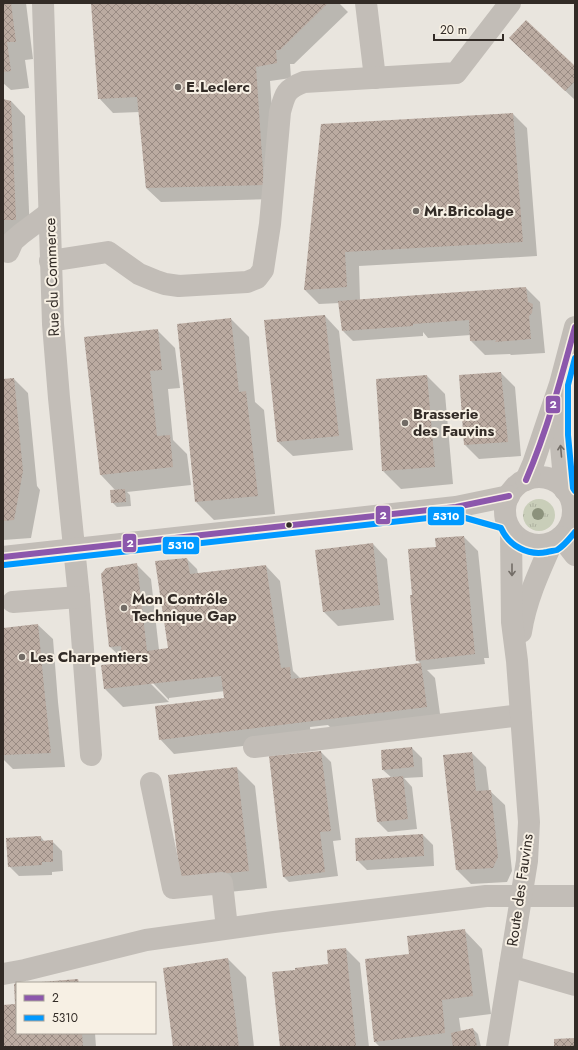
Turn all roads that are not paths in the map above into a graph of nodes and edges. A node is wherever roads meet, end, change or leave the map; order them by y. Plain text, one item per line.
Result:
1 (43, 3) edge
2 (366, 3) edge
3 (510, 3) edge
4 (375, 78) junction
5 (49, 214) junction
6 (8, 252) dead end
7 (50, 261) junction
8 (575, 327) edge
9 (560, 384) junction
10 (526, 480) junction
11 (509, 496) junction
12 (571, 502) edge
13 (456, 506) junction
14 (509, 526) junction
15 (563, 539) edge
16 (75, 549) junction
17 (575, 555) edge
18 (3, 557) edge
19 (79, 596) junction
20 (13, 602) dead end
21 (518, 661) junction
22 (521, 715) junction
23 (254, 747) dead end
24 (91, 755) dead end
25 (151, 783) dead end
26 (575, 896) edge
27 (522, 897) junction
28 (227, 928) junction
29 (510, 966) junction
30 (3, 974) edge
31 (575, 985) edge
32 (498, 1047) edge

1 - 5 street, Rue du Commerce
2 - 4 street
3 - 4 street
4 - 7 street
5 - 6 street
5 - 7 street, Rue du Commerce
7 - 16 street, Rue du Commerce
8 - 9 street
9 - 10 street
12 -> 9 street
10 - 11 street
10 - 12 street
11 - 13 street
11 - 14 street
12 - 15 street
13 - 14 street
13 - 16 street
14 - 15 street
14 -> 21 street, Route des Fauvins
15 - 17 street
15 - 21 street, Route des Fauvins
16 - 18 street
16 - 19 street, Rue du Commerce
19 - 20 street
19 - 24 street, Rue du Commerce
21 - 22 street, Route des Fauvins
22 - 23 street
22 - 27 street, Route des Fauvins
25 - 28 street
26 - 27 street
27 - 28 street
27 - 29 street, Route des Fauvins
28 - 30 street
29 - 31 street
29 - 32 street, Route des Fauvins

